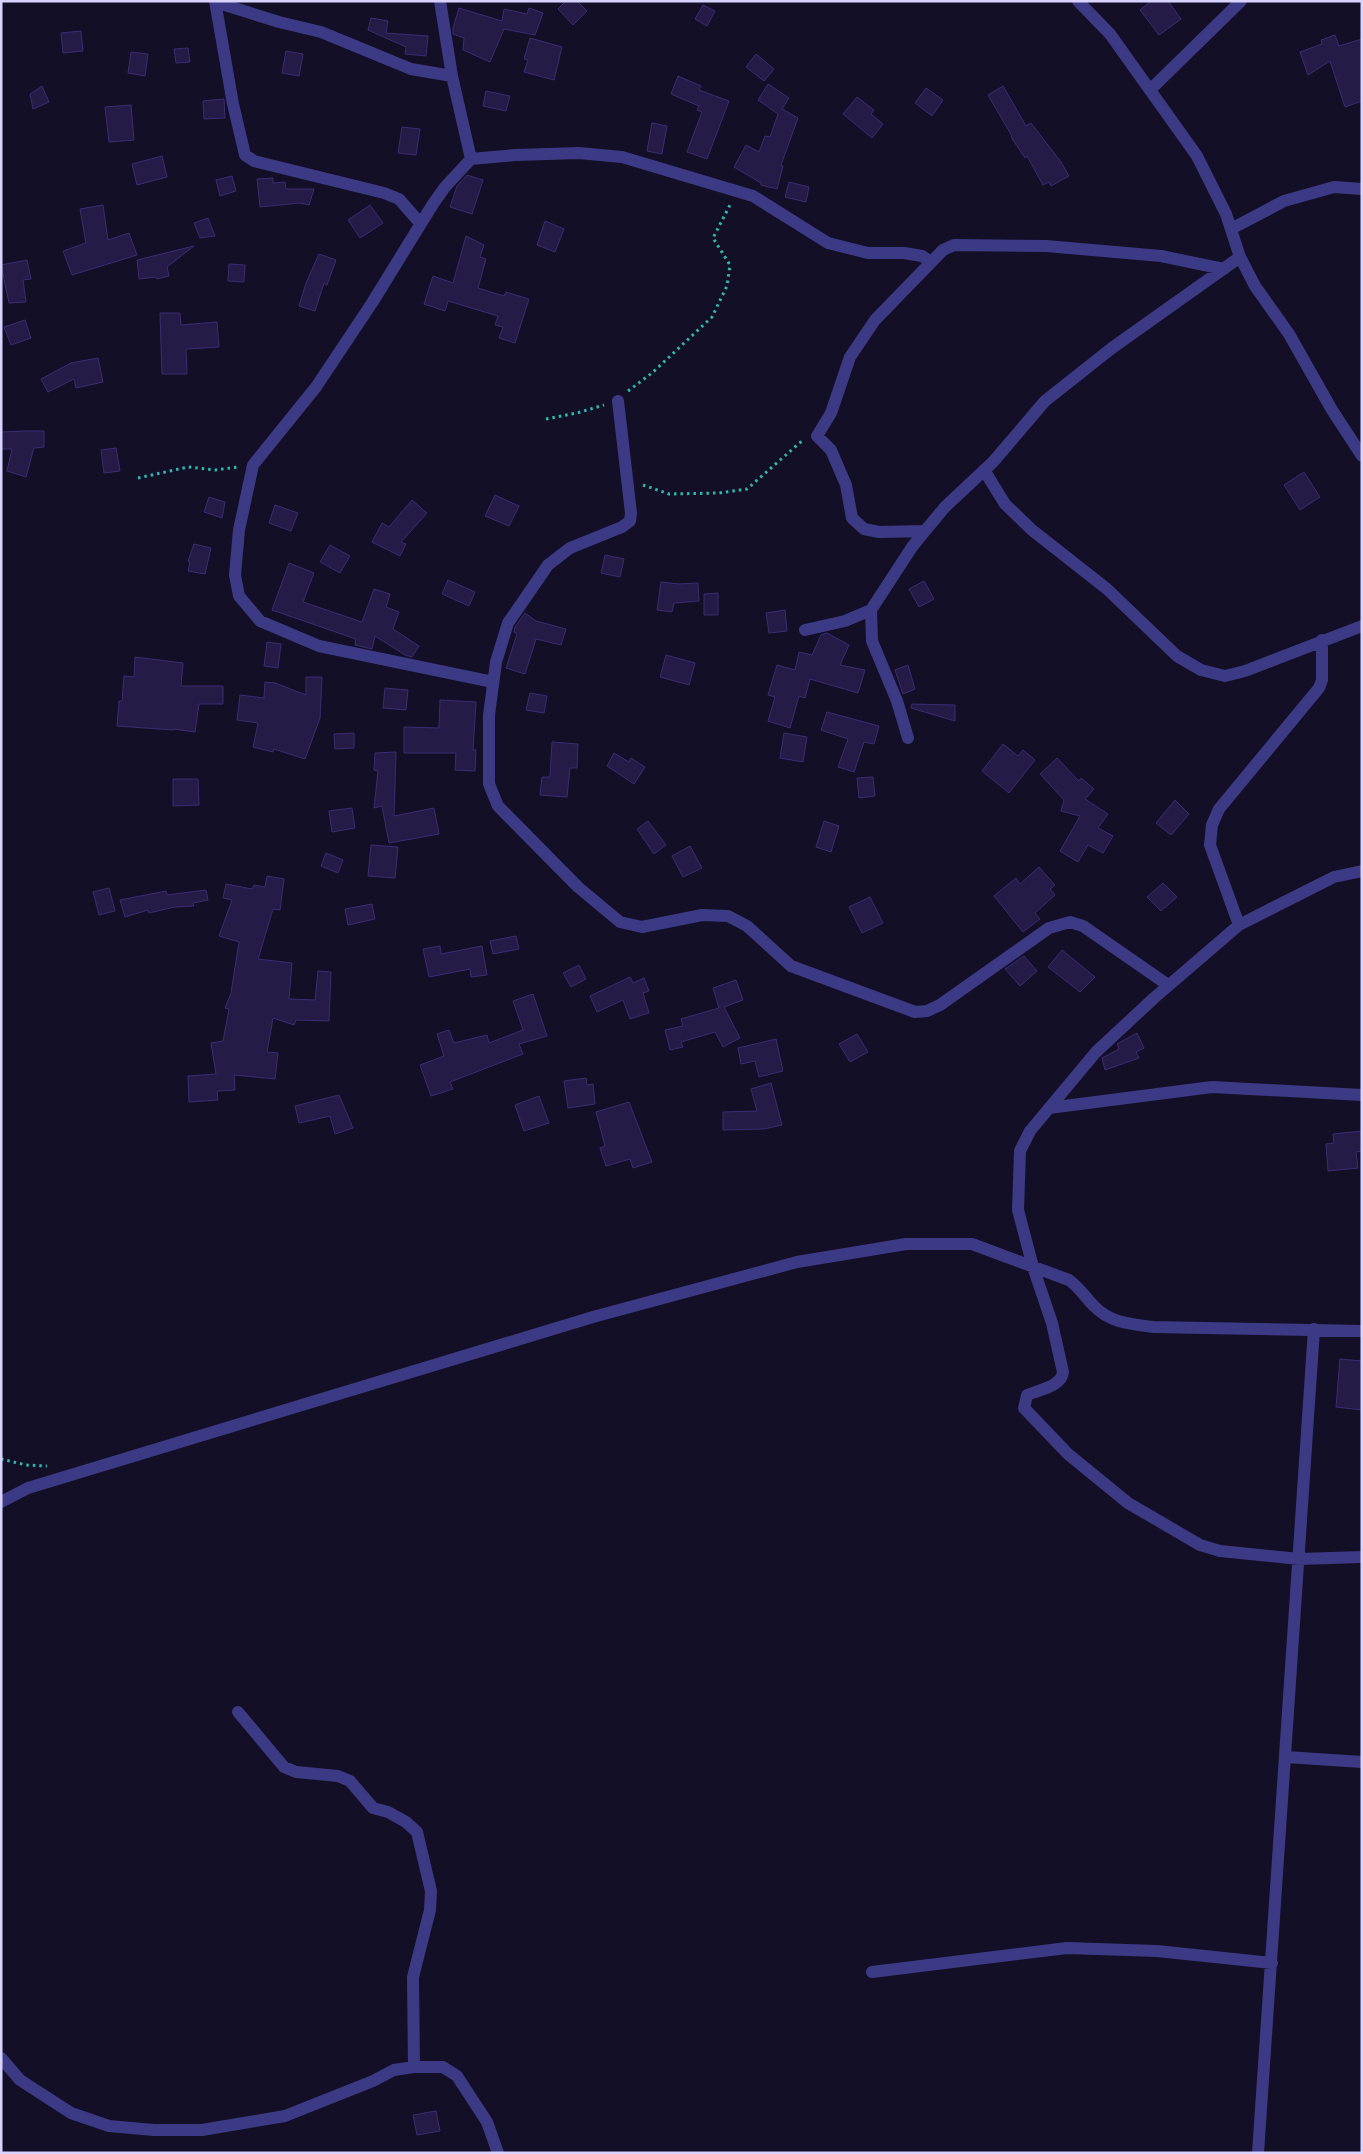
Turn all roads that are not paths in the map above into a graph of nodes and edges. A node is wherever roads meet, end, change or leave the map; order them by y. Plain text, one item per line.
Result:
1 (215, 1) edge
2 (440, 1) edge
3 (1078, 1) edge
4 (1241, 1) edge
5 (452, 76) junction
6 (1150, 90) junction
7 (471, 159) junction
8 (1362, 190) edge
9 (420, 223) junction
10 (1231, 229) junction
11 (1240, 257) junction
12 (931, 262) junction
13 (1224, 269) junction
14 (618, 401) road end
15 (1362, 456) edge
16 (984, 470) junction
17 (925, 531) junction
18 (871, 610) junction
19 (1362, 626) edge
20 (805, 630) dead end
21 (1322, 640) junction
22 (493, 682) junction
23 (908, 738) dead end
24 (1362, 871) edge
25 (1239, 925) junction
26 (1168, 985) junction
27 (1362, 1095) edge
28 (1049, 1108) junction
29 (1032, 1267) junction
30 (1314, 1329) junction
31 (1362, 1331) edge
32 (1, 1502) edge
33 (1362, 1557) edge
34 (1299, 1558) junction
35 (238, 1712) dead end
36 (1286, 1757) junction
37 (1362, 1762) edge
38 (1272, 1962) junction
39 (872, 1972) dead end
40 (1, 2058) edge
41 (414, 2066) junction
42 (498, 2153) edge
43 (1258, 2153) edge

1 - 5 street
1 - 9 street
2 - 5 street
3 - 6 street
4 - 6 street
5 - 7 street
6 - 10 street
7 - 9 street
7 - 12 street
8 - 10 street
9 - 22 street
10 - 11 street
11 - 13 street
11 - 15 street
12 - 13 street
12 - 17 street
13 - 16 street
14 - 22 street
16 - 17 street
16 - 21 street
17 - 18 street
18 - 20 street
18 - 23 street
19 - 21 street
21 - 25 street
22 - 26 street
24 - 25 street
25 - 26 street
26 - 28 street
27 - 28 street
28 - 29 street
29 - 30 street
29 - 32 street
29 - 34 street
30 - 31 street
30 - 34 street
33 - 34 street
34 - 36 street
35 - 41 street
36 - 37 street
36 - 38 street
38 - 39 street
38 - 43 street
40 - 41 street
41 - 42 street

